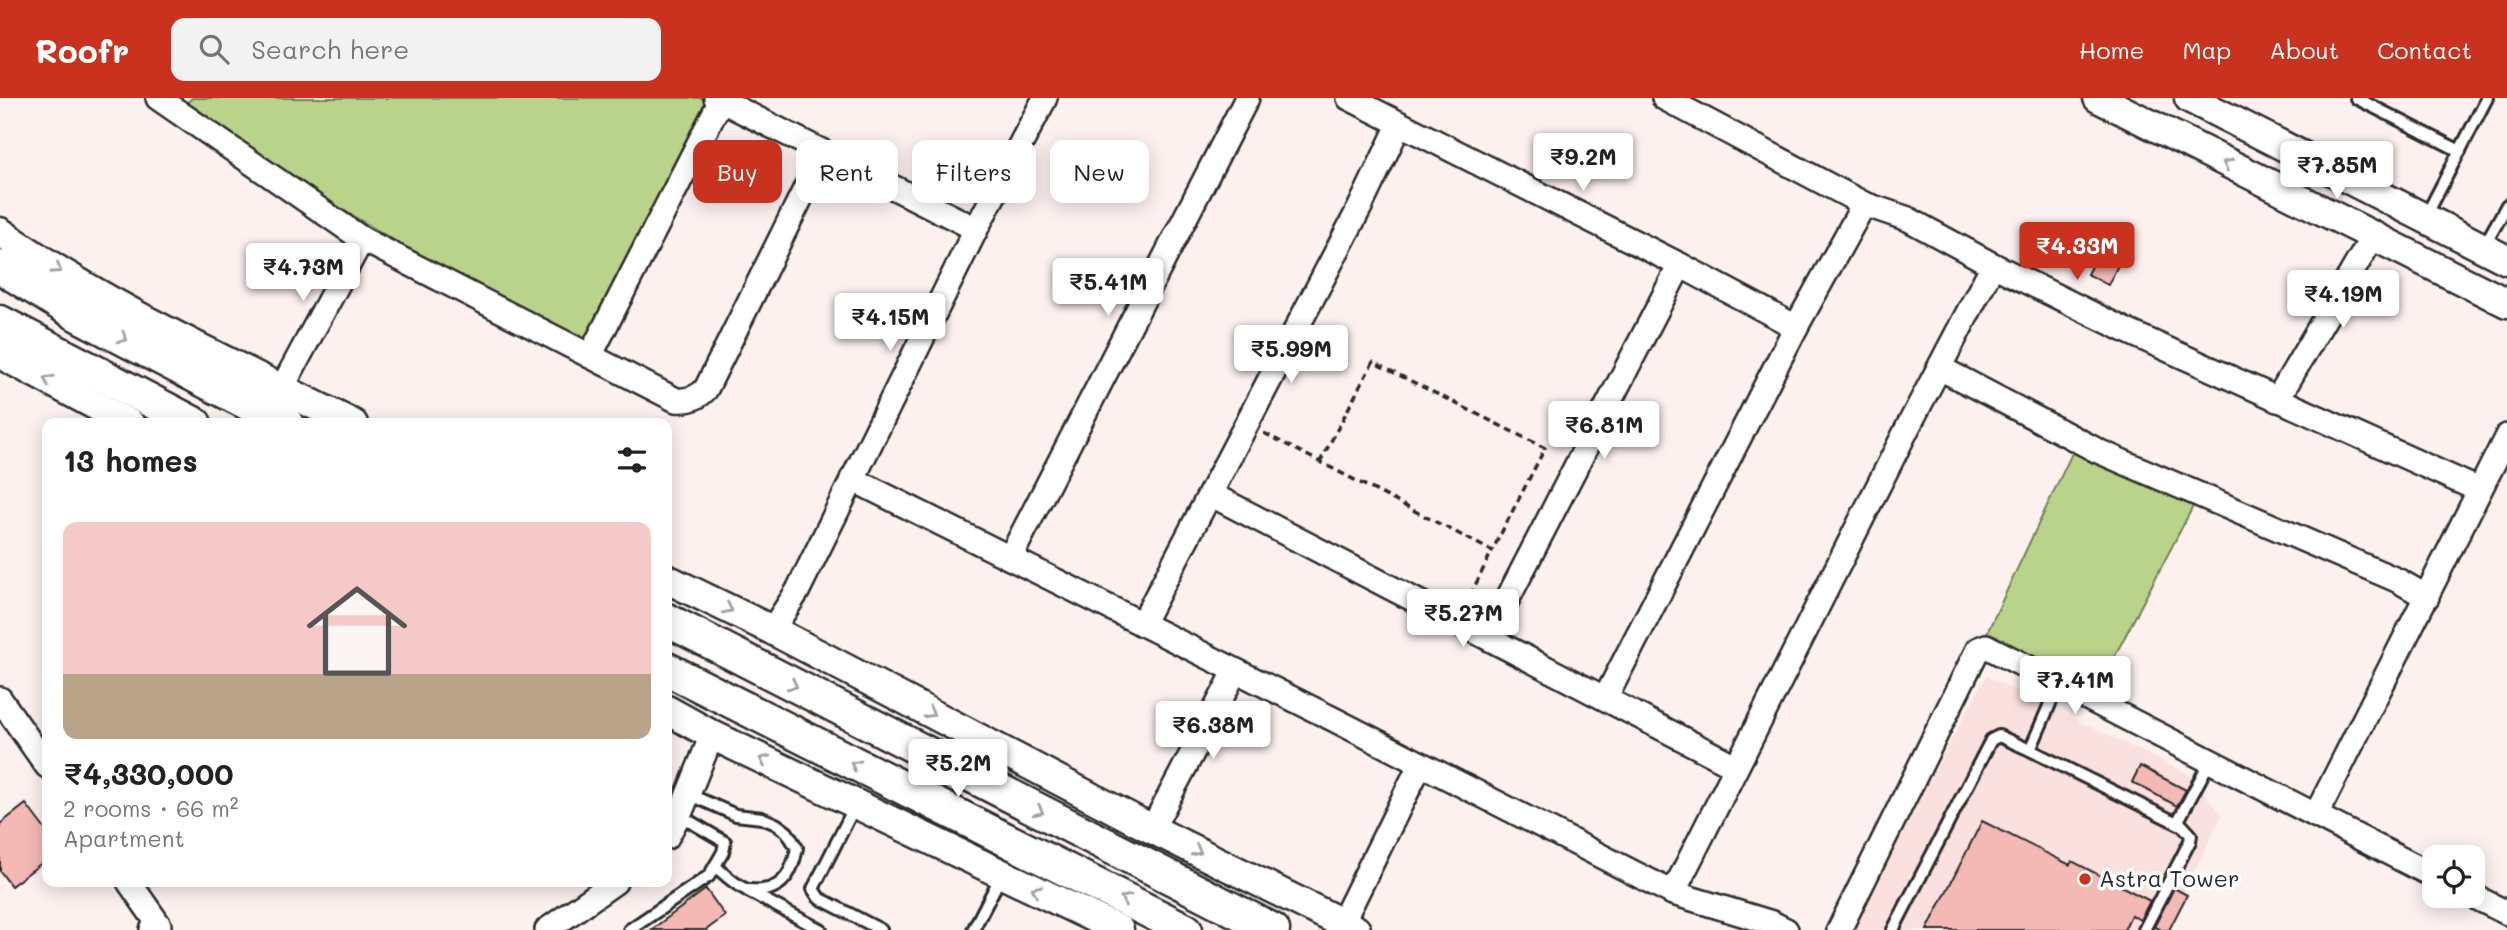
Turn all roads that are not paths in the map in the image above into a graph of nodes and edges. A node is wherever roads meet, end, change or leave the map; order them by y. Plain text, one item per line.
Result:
1 (158, 98) edge
2 (1045, 98) edge
3 (1247, 98) edge
4 (1349, 98) edge
5 (1664, 98) edge
6 (2098, 98) edge
7 (2189, 98) edge
8 (2356, 98) edge
9 (2487, 98) edge
10 (719, 99) edge
11 (185, 105) edge
12 (1399, 125) junction
13 (798, 140) edge
14 (2460, 151) junction
15 (898, 190) edge
16 (798, 203) edge
17 (1864, 204) junction
18 (2507, 205) edge
19 (2425, 218) junction
20 (976, 229) junction
21 (0, 232) edge
22 (2456, 234) junction
23 (2372, 237) junction
24 (362, 239) junction
25 (2495, 254) edge
26 (1680, 265) junction
27 (1993, 265) junction
28 (0, 267) edge
29 (2440, 269) junction
30 (2507, 303) edge
31 (0, 322) edge
32 (1796, 327) junction
33 (0, 354) edge
34 (590, 356) junction
35 (1940, 368) junction
36 (282, 388) junction
37 (2277, 400) junction
38 (119, 418) edge
39 (184, 418) edge
40 (275, 418) edge
41 (341, 418) edge
42 (2504, 447) edge
43 (852, 479) junction
44 (2479, 490) junction
45 (1210, 494) junction
46 (1010, 558) junction
47 (672, 581) edge
48 (2427, 597) junction
49 (672, 623) edge
50 (1142, 624) junction
51 (772, 630) junction
52 (1488, 637) junction
53 (672, 672) edge
54 (1235, 672) junction
55 (2059, 683) junction
56 (1606, 697) junction
57 (0, 699) edge
58 (672, 713) edge
59 (712, 734) junction
60 (2030, 750) junction
61 (42, 759) edge
62 (2210, 761) junction
63 (1420, 765) junction
64 (1735, 766) junction
65 (688, 794) junction
66 (856, 804) junction
67 (2316, 815) junction
68 (679, 816) junction
69 (2179, 824) junction
70 (672, 828) edge
71 (1152, 829) junction
72 (715, 866) junction
73 (2422, 870) edge
74 (1002, 873) junction
75 (132, 887) edge
76 (608, 887) edge
77 (748, 891) junction
78 (1673, 893) junction
79 (2485, 902) edge
80 (2507, 913) edge
81 (1349, 927) edge
82 (152, 930) edge
83 (547, 930) edge
84 (629, 930) edge
85 (821, 930) edge
86 (881, 930) edge
87 (973, 930) edge
88 (1119, 930) edge
89 (1186, 930) edge
90 (1273, 930) edge
91 (1786, 930) edge
92 (1839, 930) edge
93 (1893, 930) edge
94 (2144, 930) edge

1 - 11 street
2 - 20 street
3 - 46 street
4 - 12 street
5 - 17 street
23 -> 6 street
7 - 19 street
8 - 14 lane
9 - 14 lane
10 - 13 street
10 - 34 street
11 - 24 street
12 - 26 street
12 - 45 street
14 - 19 lane
15 - 20 street
16 - 34 street
17 - 27 street
17 - 32 street
18 - 25 lane
19 - 22 street
20 - 43 street
21 -> 36 street
22 - 25 street
22 - 29 street
23 - 29 street
23 - 37 street
24 - 34 street
24 - 36 street
26 - 32 street
26 - 52 street
27 - 35 street
27 - 37 street
28 -> 40 main road
29 - 30 street
31 - 39 main road
32 - 56 street
38 -> 33 street
35 - 48 street
35 - 64 street
36 - 41 street
37 - 44 street
42 - 44 street
43 - 46 street
43 - 51 street
44 - 48 street
45 - 50 street
45 - 52 street
46 - 50 street
47 -> 51 street
48 - 67 street
49 -> 90 main road
50 - 54 street
51 -> 71 street
52 - 56 street
89 -> 53 main road
54 - 63 street
54 - 71 street
55 - 60 lane
55 - 62 street
55 - 92 street
56 - 64 street
57 - 61 street
58 - 59 street
59 - 65 street
66 -> 59 street
60 - 69 lane
60 - 93 lane
62 - 67 street
62 - 69 lane
63 - 78 street
63 - 81 street
64 - 78 street
65 - 68 street
65 - 77 lane
66 - 74 street
66 - 86 lane
67 - 73 street
68 - 70 street
68 - 72 lane
69 - 94 lane
71 -> 81 street
72 - 77 lane
72 - 84 lane
74 - 87 lane
88 -> 74 street
75 - 82 street
76 - 83 street
77 - 85 lane
78 - 91 street
79 - 80 street

